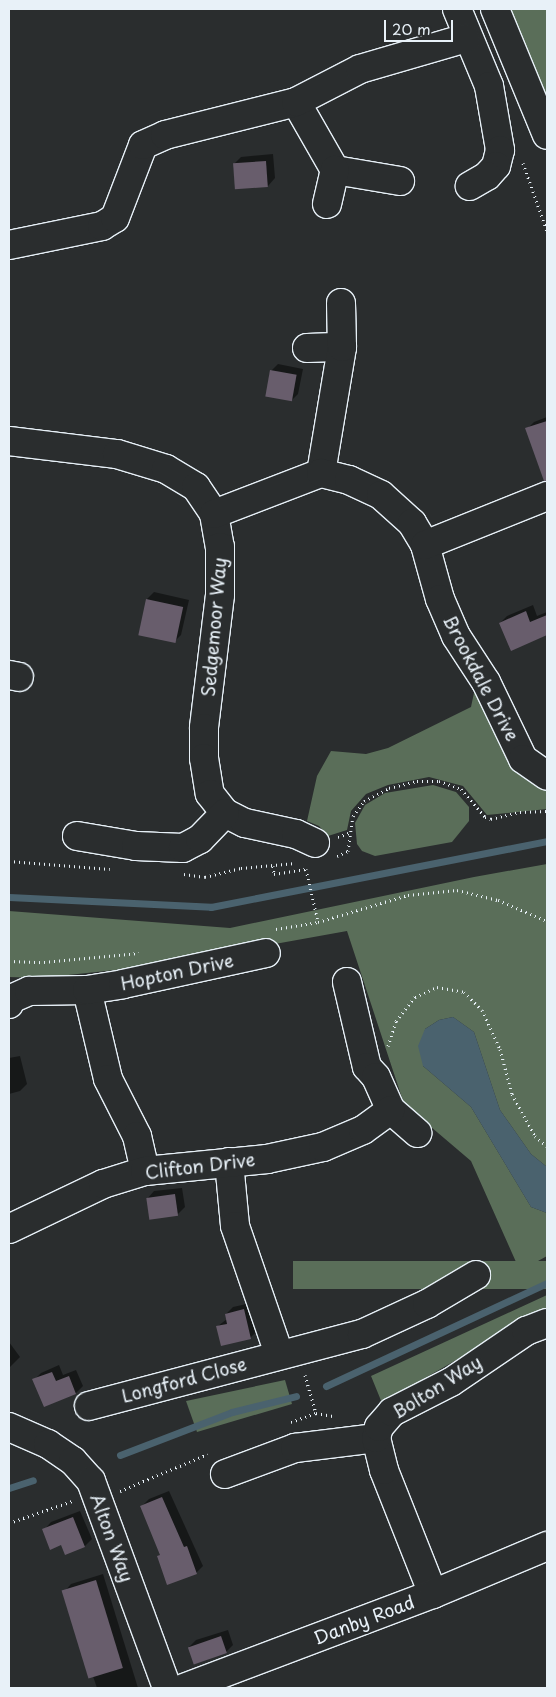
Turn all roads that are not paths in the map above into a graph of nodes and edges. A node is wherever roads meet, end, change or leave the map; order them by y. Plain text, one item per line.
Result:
1 (457, 9) edge
2 (495, 9) edge
3 (466, 38) junction
4 (296, 102) junction
5 (547, 135) edge
6 (335, 170) junction
7 (400, 180) dead end
8 (470, 186) dead end
9 (327, 204) dead end
10 (9, 244) edge
11 (341, 303) dead end
12 (342, 347) junction
13 (307, 348) dead end
14 (9, 441) edge
15 (321, 473) junction
16 (547, 496) edge
17 (214, 514) junction
18 (425, 545) junction
19 (547, 776) edge
20 (225, 813) junction
21 (77, 836) dead end
22 (315, 843) dead end
23 (268, 942) road end
24 (347, 982) dead end
25 (87, 990) junction
26 (9, 1004) edge
27 (392, 1110) junction
28 (417, 1133) dead end
29 (229, 1162) junction
30 (145, 1171) junction
31 (9, 1229) edge
32 (476, 1274) dead end
33 (547, 1323) edge
34 (299, 1350) junction
35 (90, 1406) dead end
36 (9, 1427) edge
37 (376, 1438) junction
38 (225, 1474) dead end
39 (545, 1552) edge
40 (433, 1594) junction
41 (167, 1688) edge
42 (184, 1688) edge

1 - 3 street
2 - 5 street
3 - 4 street
3 - 8 street
4 - 6 street
4 - 10 street
6 - 7 street
6 - 9 street
11 - 12 street
12 - 13 street
12 - 15 street
14 - 17 street, Sedgemoor Way
15 - 17 street
15 - 18 street, Brookdale Drive
16 - 18 street
17 - 20 street, Sedgemoor Way
18 - 19 street, Brookdale Drive
20 - 21 street
20 - 22 street, Sedgemoor Way
23 - 25 street, Hopton Drive
24 - 27 street
25 - 26 street, Hopton Drive
25 - 30 street
27 - 28 street
27 - 29 street, Clifton Drive
29 - 30 street, Clifton Drive
29 - 34 street
30 - 31 street, Clifton Drive
32 - 34 street, Longford Close
33 - 37 street, Bolton Way
34 - 35 street, Longford Close
36 - 41 street, Alton Way
37 - 38 street
37 - 40 street
39 - 40 street, Danby Road
40 - 42 street, Danby Road

